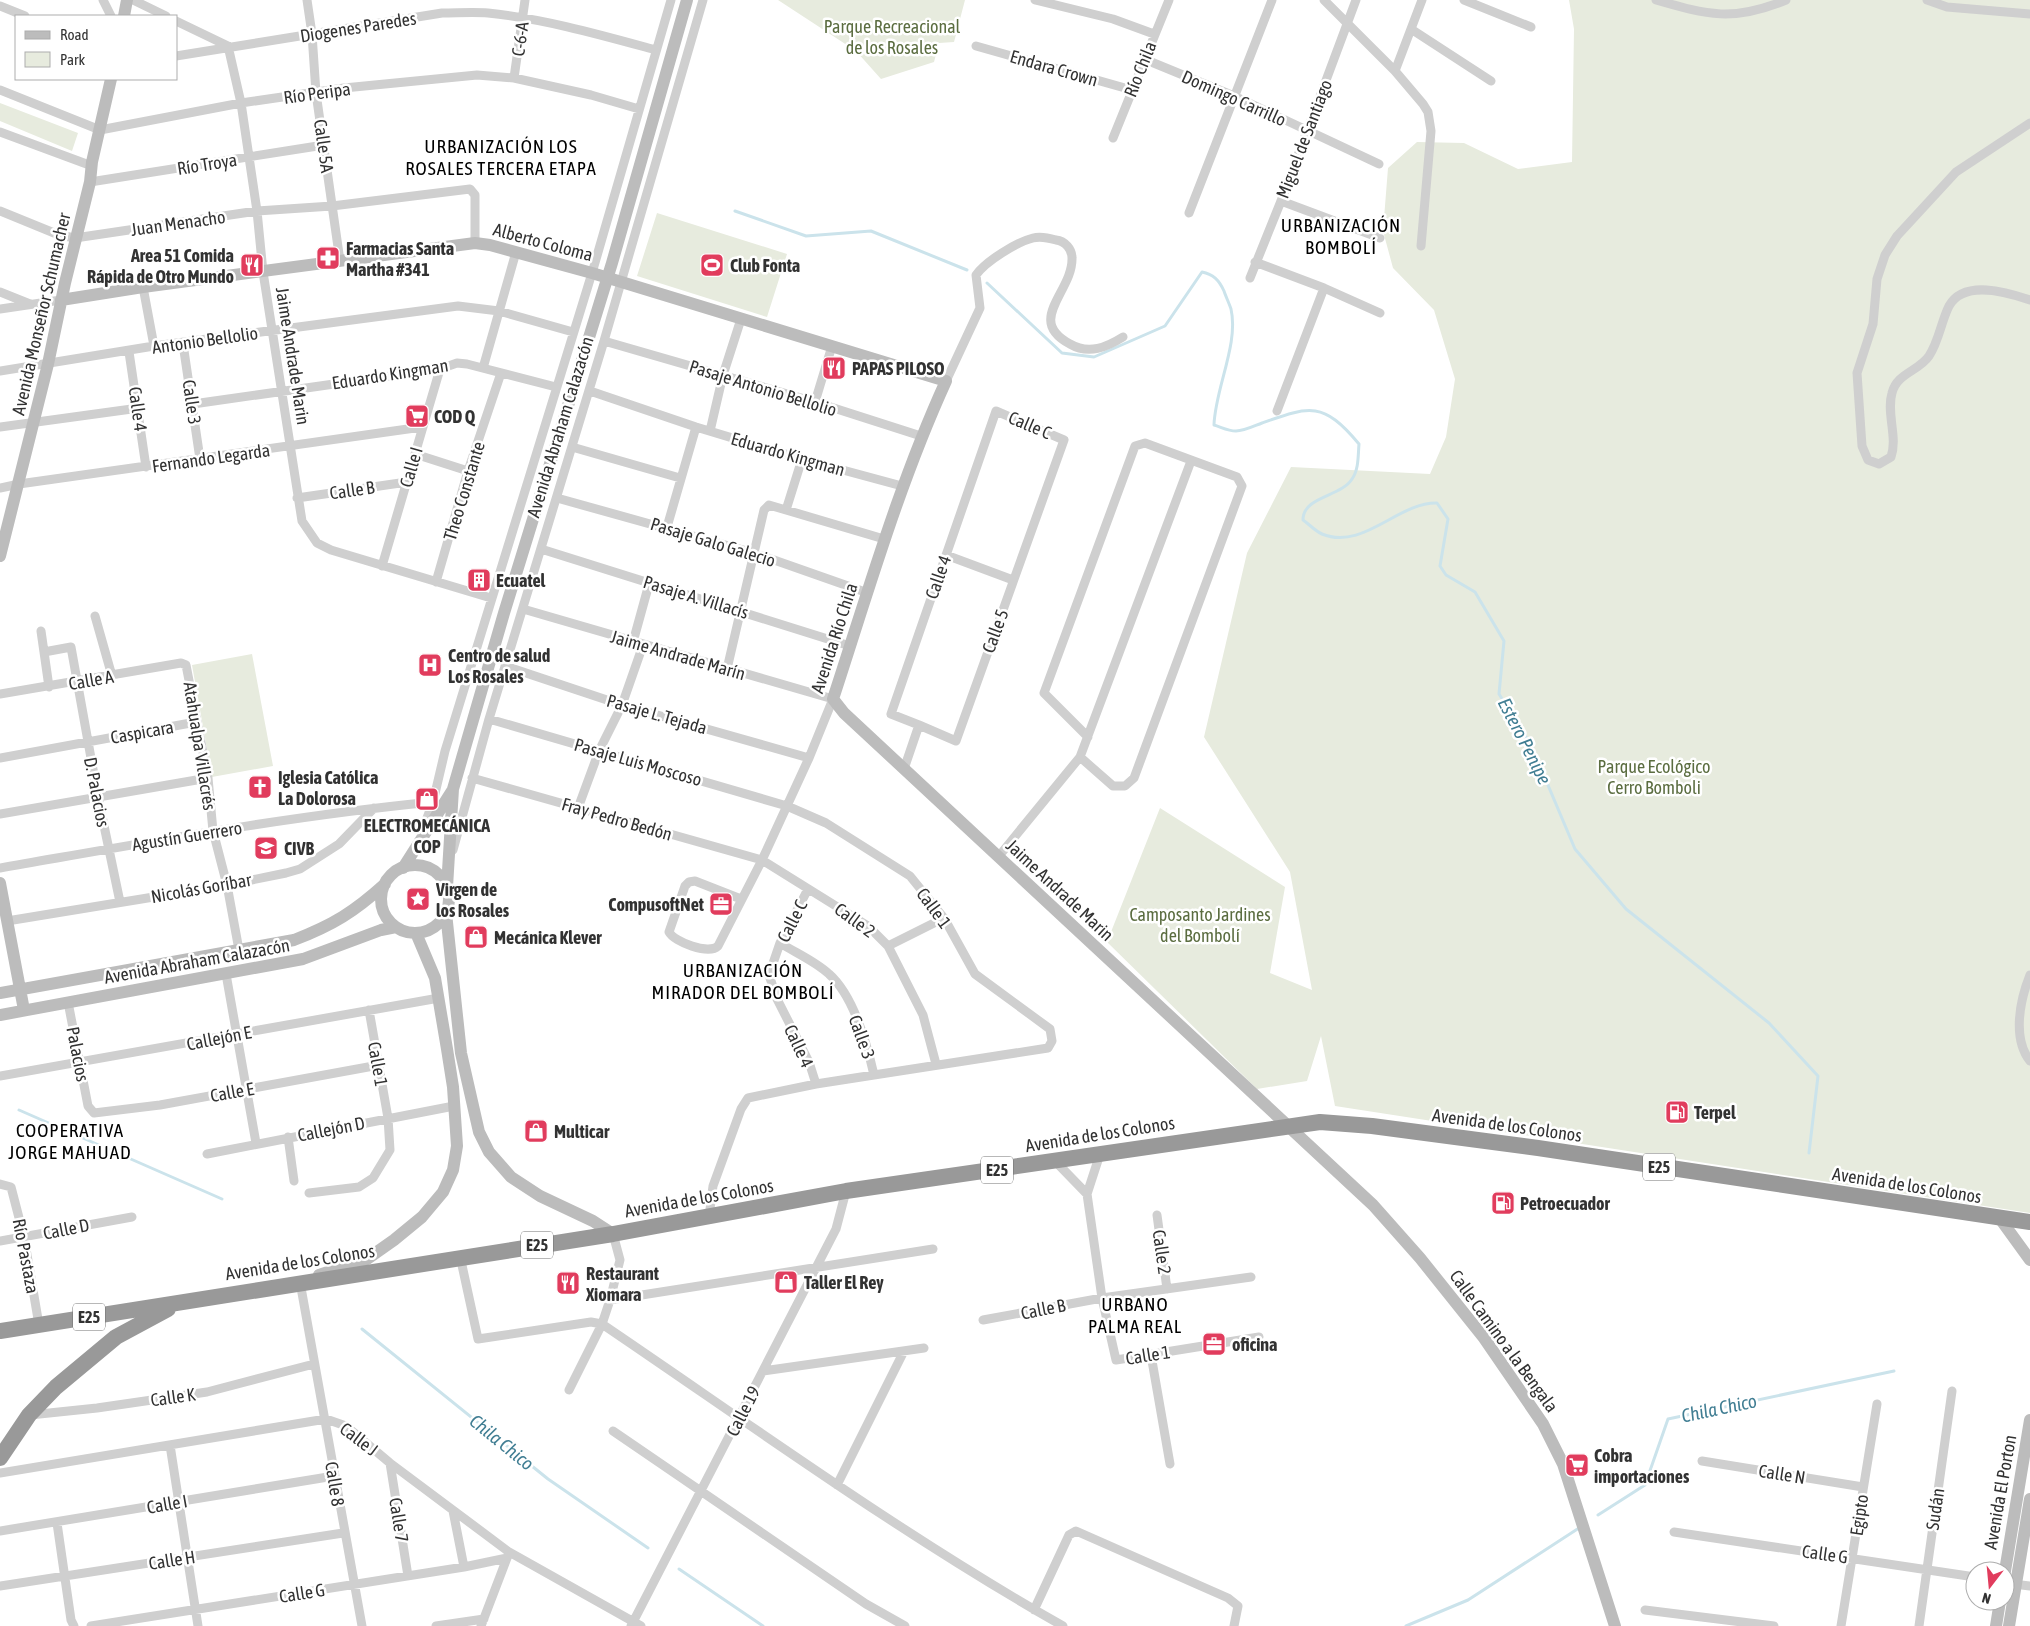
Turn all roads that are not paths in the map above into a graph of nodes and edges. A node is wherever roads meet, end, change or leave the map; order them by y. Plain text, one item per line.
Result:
1 (103, 0) edge
2 (127, 0) edge
3 (133, 0) edge
4 (307, 0) edge
5 (525, 0) edge
6 (671, 0) edge
7 (687, 0) edge
8 (703, 0) edge
9 (1035, 0) edge
10 (1169, 0) edge
11 (1272, 0) edge
12 (1324, 0) edge
13 (1356, 0) edge
14 (1422, 0) edge
15 (1464, 0) edge
16 (1656, 0) edge
17 (1786, 0) edge
18 (1927, 0) edge
19 (0, 6) edge
20 (2030, 14) edge
21 (22, 15) edge
22 (110, 15) edge
23 (124, 15) edge
24 (164, 15) edge
25 (523, 18) junction
26 (178, 23) edge
27 (1347, 23) junction
28 (1531, 27) dead end
29 (1411, 29) junction
30 (312, 34) junction
31 (1154, 34) junction
32 (228, 46) junction
33 (976, 46) dead end
34 (656, 50) junction
35 (178, 56) edge
36 (1144, 59) junction
37 (1395, 71) junction
38 (514, 78) junction
39 (111, 80) edge
40 (1491, 81) dead end
41 (0, 90) edge
42 (1132, 90) junction
43 (316, 93) junction
44 (1234, 96) junction
45 (241, 103) junction
46 (639, 109) junction
47 (2030, 123) edge
48 (100, 130) junction
49 (1308, 131) junction
50 (0, 132) edge
51 (1112, 138) dead end
52 (324, 145) junction
53 (249, 157) junction
54 (1379, 164) dead end
55 (92, 166) junction
56 (90, 182) junction
57 (1282, 201) junction
58 (332, 206) junction
59 (0, 211) edge
60 (257, 211) junction
61 (1189, 213) dead end
62 (75, 238) junction
63 (1380, 238) dead end
64 (475, 243) junction
65 (1421, 246) dead end
66 (516, 252) junction
67 (340, 261) junction
68 (1255, 262) junction
69 (263, 272) junction
70 (592, 273) junction
71 (608, 278) junction
72 (1250, 278) dead end
73 (621, 282) junction
74 (143, 287) junction
75 (1324, 288) junction
76 (0, 292) edge
77 (61, 300) junction
78 (2030, 300) edge
79 (30, 304) junction
80 (0, 309) edge
81 (499, 311) junction
82 (1380, 313) dead end
83 (741, 319) junction
84 (273, 331) junction
85 (573, 332) junction
86 (1124, 337) dead end
87 (604, 341) junction
88 (183, 344) junction
89 (154, 346) junction
90 (832, 346) junction
91 (129, 352) junction
92 (48, 364) junction
93 (483, 368) junction
94 (440, 369) junction
95 (0, 371) edge
96 (501, 372) junction
97 (723, 375) junction
98 (946, 382) junction
99 (556, 387) junction
100 (280, 391) junction
101 (590, 391) junction
102 (815, 402) junction
103 (193, 404) junction
104 (139, 408) junction
105 (996, 411) joint
106 (1277, 411) dead end
107 (34, 422) junction
108 (0, 427) edge
109 (696, 427) junction
110 (422, 428) junction
111 (710, 431) junction
112 (920, 436) junction
113 (1064, 440) joint
114 (290, 446) junction
115 (572, 447) junction
116 (415, 454) junction
117 (200, 459) junction
118 (802, 459) junction
119 (1191, 461) junction
120 (146, 467) junction
121 (468, 471) junction
122 (680, 478) junction
123 (407, 482) junction
124 (19, 484) junction
125 (902, 486) junction
126 (0, 488) edge
127 (297, 498) junction
128 (557, 498) junction
129 (786, 510) junction
130 (667, 527) junction
131 (884, 539) junction
132 (541, 549) junction
133 (754, 553) junction
134 (946, 555) junction
135 (0, 556) edge
136 (382, 566) junction
137 (1014, 580) junction
138 (436, 582) junction
139 (649, 584) junction
140 (868, 593) junction
141 (491, 598) junction
142 (523, 609) junction
143 (742, 611) junction
144 (95, 616) dead end
145 (41, 631) dead end
146 (633, 642) junction
147 (643, 645) junction
148 (850, 646) junction
149 (44, 652) junction
150 (181, 663) joint
151 (506, 666) junction
152 (727, 669) junction
153 (112, 676) junction
154 (78, 682) junction
155 (49, 686) junction
156 (0, 694) edge
157 (833, 699) junction
158 (622, 705) junction
159 (489, 719) junction
160 (196, 722) junction
161 (919, 725) junction
162 (1088, 737) junction
163 (87, 741) junction
164 (600, 751) junction
165 (1080, 757) junction
166 (0, 758) edge
167 (809, 758) junction
168 (904, 769) junction
169 (208, 778) junction
170 (472, 778) junction
171 (453, 789) junction
172 (98, 798) junction
173 (433, 802) junction
174 (787, 806) junction
175 (374, 808) junction
176 (578, 808) junction
177 (0, 814) edge
178 (213, 831) junction
179 (416, 846) junction
180 (109, 849) junction
181 (999, 856) junction
182 (762, 860) junction
183 (449, 864) junction
184 (0, 868) edge
185 (403, 868) junction
186 (0, 883) edge
187 (385, 884) junction
188 (227, 885) junction
189 (447, 887) junction
190 (808, 889) junction
191 (741, 899) junction
192 (120, 902) junction
193 (446, 913) junction
194 (944, 918) junction
195 (7, 921) junction
196 (396, 927) junction
197 (416, 933) junction
198 (780, 943) junction
199 (888, 946) junction
200 (239, 950) junction
201 (226, 974) junction
202 (2030, 975) edge
203 (769, 981) joint
204 (20, 989) junction
205 (0, 993) edge
206 (439, 998) junction
207 (68, 1002) junction
208 (24, 1010) junction
209 (369, 1010) junction
210 (0, 1015) edge
211 (237, 1034) junction
212 (2030, 1061) edge
213 (80, 1064) junction
214 (936, 1064) junction
215 (379, 1065) junction
216 (874, 1075) junction
217 (0, 1076) edge
218 (816, 1084) junction
219 (247, 1090) junction
220 (88, 1106) joint
221 (454, 1106) junction
222 (388, 1118) junction
223 (1287, 1125) junction
224 (288, 1137) junction
225 (256, 1143) junction
226 (207, 1154) dead end
227 (1100, 1154) junction
228 (1056, 1162) junction
229 (294, 1181) dead end
230 (0, 1184) edge
231 (846, 1191) junction
232 (309, 1193) dead end
233 (1086, 1194) junction
234 (1157, 1215) dead end
235 (132, 1216) dead end
236 (709, 1217) junction
237 (2001, 1220) junction
238 (2030, 1222) edge
239 (614, 1234) junction
240 (24, 1237) junction
241 (0, 1241) edge
242 (932, 1249) dead end
243 (460, 1256) junction
244 (2030, 1260) edge
245 (816, 1266) junction
246 (1251, 1277) dead end
247 (300, 1282) junction
248 (1167, 1289) junction
249 (1102, 1298) junction
250 (610, 1300) junction
251 (178, 1303) junction
252 (983, 1320) dead end
253 (602, 1324) junction
254 (39, 1325) junction
255 (0, 1331) edge
256 (1259, 1337) dead end
257 (924, 1348) dead end
258 (904, 1351) junction
259 (1151, 1355) junction
260 (314, 1364) junction
261 (763, 1371) junction
262 (568, 1390) dead end
263 (1952, 1391) dead end
264 (1877, 1404) dead end
265 (29, 1415) junction
266 (740, 1417) junction
267 (326, 1419) junction
268 (2030, 1420) edge
269 (613, 1431) dead end
270 (170, 1445) junction
271 (0, 1458) edge
272 (1702, 1462) dead end
273 (390, 1463) junction
274 (1170, 1464) dead end
275 (0, 1473) edge
276 (334, 1476) junction
277 (837, 1485) junction
278 (1863, 1487) junction
279 (702, 1490) junction
280 (2030, 1499) edge
281 (179, 1502) junction
282 (453, 1511) junction
283 (57, 1523) junction
284 (0, 1532) edge
285 (1674, 1532) dead end
286 (343, 1533) junction
287 (508, 1555) junction
288 (188, 1557) junction
289 (1852, 1558) junction
290 (2007, 1561) edge
291 (2015, 1565) edge
292 (464, 1567) junction
293 (1927, 1569) junction
294 (65, 1576) junction
295 (408, 1576) junction
296 (1965, 1576) edge
297 (354, 1584) junction
298 (2015, 1584) edge
299 (0, 1586) edge
300 (2030, 1586) edge
301 (194, 1610) junction
302 (1034, 1610) junction
303 (1645, 1610) dead end
304 (1998, 1611) edge
305 (2010, 1611) edge
306 (482, 1622) edge
307 (635, 1624) edge
308 (74, 1626) edge
309 (91, 1626) edge
310 (198, 1626) edge
311 (362, 1626) edge
312 (436, 1626) edge
313 (905, 1626) edge
314 (1063, 1626) edge
315 (1234, 1626) edge
316 (1615, 1626) edge
317 (1774, 1626) edge
318 (1841, 1626) edge
319 (1919, 1626) edge
320 (1996, 1626) edge
321 (2010, 1626) edge

1 - 22 street
2 - 23 main road
3 - 24 street
4 - 30 street, Calle 5A
5 - 25 street, C-6-A
6 - 34 street, Avenida Abraham Calazacón
7 - 71 main road, Avenida Abraham Calazacón
8 - 73 street, Avenida Abraham Calazacón
9 - 31 street
10 - 31 street, Río Chila
11 - 44 street
12 - 27 street
13 - 27 street, Miguel de Santiago
14 - 29 street
15 - 28 street
16 - 17 street
18 - 20 street
19 - 21 street
25 - 30 street, Diogenes Paredes
25 - 34 street, Diogenes Paredes
25 - 38 street, C-6-A
26 - 32 street
27 - 37 street
27 - 49 street, Miguel de Santiago
29 - 37 street
29 - 40 street
30 - 32 street, Diogenes Paredes
30 - 43 street, Calle 5A
31 - 36 street, Río Chila
32 - 35 street, Diogenes Paredes
32 - 45 street, Jaime Andrade Marin
33 - 42 street, Endara Crown
34 - 46 street, Avenida Abraham Calazacón
36 - 42 street, Río Chila
36 - 44 street, Domingo Carrillo
37 - 65 street
38 - 43 street, Río Peripa
38 - 46 street, Río Peripa
39 - 48 main road, Avenida Monseñor Schumacher
41 - 48 street
42 - 51 street, Río Chila
43 - 45 street, Río Peripa
43 - 52 street, Calle 5A
44 - 49 street, Domingo Carrillo
44 - 61 street
45 - 48 street, Río Peripa
45 - 53 street, Jaime Andrade Marin
46 - 70 street, Avenida Abraham Calazacón
47 - 78 street
48 - 55 main road, Avenida Monseñor Schumacher
49 - 54 street, Domingo Carrillo
49 - 57 street, Miguel de Santiago
50 - 55 street
52 - 53 street, Río Troya
52 - 58 street, Calle 5A
53 - 56 street, Río Troya
53 - 60 street, Jaime Andrade Marin
55 - 56 main road, Avenida Monseñor Schumacher
56 - 62 main road, Avenida Monseñor Schumacher
57 - 63 street
57 - 68 street, Miguel de Santiago
58 - 60 street, Juan Menacho
58 - 64 street, Juan Menacho
58 - 67 street, Calle 5A
59 - 62 street, Juan Menacho
60 - 62 street, Juan Menacho
60 - 69 street, Jaime Andrade Marin
62 - 77 main road, Avenida Monseñor Schumacher
64 - 66 main road, Alberto Coloma
64 - 67 main road, Alberto Coloma
66 - 70 main road, Alberto Coloma
66 - 81 street
67 - 69 main road, Alberto Coloma
68 - 72 street, Miguel de Santiago
68 - 75 street
69 - 74 main road, Alberto Coloma
69 - 84 street, Jaime Andrade Marin
70 - 71 main road, Alberto Coloma
70 - 85 street, Avenida Abraham Calazacón
71 - 73 main road, Alberto Coloma
71 - 171 main road, Avenida Abraham Calazacón
73 - 83 main road, Alberto Coloma
73 - 87 street, Avenida Abraham Calazacón
74 - 77 main road, Alberto Coloma
74 - 89 street
75 - 82 street
75 - 106 street
76 - 79 street
77 - 79 street, Alberto Coloma
77 - 92 main road, Avenida Monseñor Schumacher
79 - 80 street, Alberto Coloma
81 - 84 street, Antonio Bellolio
81 - 85 street, Antonio Bellolio
81 - 93 street
83 - 90 main road, Alberto Coloma
83 - 97 street
84 - 88 street, Antonio Bellolio
84 - 100 street, Jaime Andrade Marin
85 - 99 street, Avenida Abraham Calazacón
86 - 98 street
87 - 97 street, Pasaje Antonio Bellolio
87 - 101 street, Avenida Abraham Calazacón
88 - 89 street, Antonio Bellolio
88 - 103 street, Calle 3
89 - 91 street, Antonio Bellolio
90 - 98 main road, Alberto Coloma
90 - 102 street
91 - 92 street, Antonio Bellolio
91 - 104 street, Calle 4
92 - 95 street, Antonio Bellolio
92 - 107 main road, Avenida Monseñor Schumacher
93 - 94 street, Eduardo Kingman
93 - 96 street, Eduardo Kingman
94 - 100 street, Eduardo Kingman
94 - 110 street, Calle I
96 - 99 street, Eduardo Kingman
96 - 121 street, Theo Constante
97 - 102 street, Pasaje Antonio Bellolio
97 - 111 street
98 - 112 main road, Avenida Río Chila
99 - 141 street, Avenida Abraham Calazacón
100 - 103 street, Eduardo Kingman
100 - 114 street, Jaime Andrade Marin
101 - 109 street, Eduardo Kingman
101 - 115 street, Avenida Abraham Calazacón
102 - 112 street, Pasaje Antonio Bellolio
103 - 117 street, Calle 3
104 - 107 street
104 - 120 street, Calle 4
105 - 113 street, Calle C
105 - 134 street, Calle 4
107 - 108 street
107 - 124 main road, Avenida Monseñor Schumacher
109 - 111 street, Eduardo Kingman
109 - 122 street
110 - 114 street, Fernando Legarda
110 - 116 street, Calle I
111 - 118 street, Eduardo Kingman
112 - 125 main road, Avenida Río Chila
113 - 137 street, Calle 5
114 - 117 street, Fernando Legarda
114 - 127 street, Jaime Andrade Marin
115 - 122 street
115 - 128 street, Avenida Abraham Calazacón
116 - 121 street
116 - 123 street, Calle I
117 - 120 street, Fernando Legarda
118 - 125 street, Eduardo Kingman
118 - 129 street
119 - 162 street
119 - 162 street
119 - 165 street
120 - 124 street, Fernando Legarda
121 - 138 street, Theo Constante
122 - 130 street
123 - 127 street, Calle B
123 - 136 street, Calle I
124 - 126 street, Fernando Legarda
124 - 135 main road, Avenida Monseñor Schumacher
125 - 131 main road, Avenida Río Chila
127 - 136 street, Jaime Andrade Marin
128 - 130 street, Pasaje Galo Galecio
128 - 132 street, Avenida Abraham Calazacón
129 - 131 street
129 - 133 street
130 - 133 street, Pasaje Galo Galecio
131 - 140 main road, Avenida Río Chila
132 - 139 street, Pasaje A. Villacís
132 - 142 street, Avenida Abraham Calazacón
133 - 140 street, Pasaje Galo Galecio
133 - 143 street
134 - 137 street
134 - 161 street, Calle 4
136 - 138 street, Jaime Andrade Marin
137 - 161 street, Calle 5
138 - 141 street, Jaime Andrade Marin
139 - 143 street, Pasaje A. Villacís
139 - 146 street
140 - 148 main road, Avenida Río Chila
141 - 173 street, Avenida Abraham Calazacón
142 - 146 street, Jaime Andrade Marín
142 - 151 street, Avenida Abraham Calazacón
143 - 148 street, Pasaje A. Villacís
143 - 152 street
144 - 153 street
145 - 149 street
146 - 147 street, Jaime Andrade Marín
147 - 152 street, Jaime Andrade Marín
147 - 158 street
148 - 157 main road, Avenida Río Chila
149 - 154 street, D. Palacios
149 - 155 street
150 - 153 street, Calle A
150 - 160 street, Atahualpa Villacrés
151 - 158 street, Pasaje L. Tejada
151 - 159 street, Avenida Abraham Calazacón
152 - 157 street, Jaime Andrade Marín
153 - 154 street, Calle A
154 - 155 street, Calle A
154 - 163 street, D. Palacios
155 - 156 street, Calle A
157 - 167 street, Avenida Río Chila
157 - 168 main road, Jaime Andrade Marin
158 - 164 street
158 - 167 street, Pasaje L. Tejada
159 - 164 street, Pasaje Luis Moscoso
159 - 170 street, Avenida Abraham Calazacón
160 - 163 street, Caspicara
160 - 169 street, Atahualpa Villacrés
161 - 168 street
162 - 165 street
163 - 166 street, Caspicara
163 - 172 street, D. Palacios
164 - 174 street, Pasaje Luis Moscoso
164 - 176 street
165 - 181 street
167 - 174 street, Avenida Río Chila
168 - 181 main road, Jaime Andrade Marin
169 - 172 street
169 - 178 street, Atahualpa Villacrés
170 - 176 street, Fray Pedro Bedón
170 - 183 street, Avenida Abraham Calazacón
171 - 179 main road, Avenida Abraham Calazacón
171 - 183 main road, Avenida Abraham Calazacón
172 - 177 street
172 - 180 street, D. Palacios
173 - 175 street, Agustín Guerrero
173 - 179 street, Avenida Abraham Calazacón
174 - 182 street, Avenida Río Chila
174 - 194 street, Calle 1
175 - 178 street, Agustín Guerrero
175 - 188 street, Nicolás Goríbar
176 - 182 street, Fray Pedro Bedón
178 - 180 street, Agustín Guerrero
178 - 188 street, Atahualpa Villacrés
179 - 185 main road, Avenida Abraham Calazacón
180 - 184 street, Agustín Guerrero
180 - 192 street, D. Palacios
181 - 223 main road, Jaime Andrade Marin
182 - 190 street, Calle 2
182 - 191 street, Avenida Río Chila
183 - 189 main road, Avenida Abraham Calazacón
185 - 187 main road
185 - 189 main road
186 - 195 main road
187 - 196 main road
187 - 200 main road, Avenida Abraham Calazacón
188 - 192 street, Nicolás Goríbar
188 - 200 street, Atahualpa Villacrés
189 - 193 main road
190 - 198 street, Calle C
190 - 199 street, Calle 2
191 - 191 street, Avenida Río Chila
192 - 195 street, Nicolás Goríbar
193 - 197 main road
193 - 239 main road
194 - 199 street
194 - 214 street, Calle 1
195 - 204 main road
196 - 197 main road
196 - 201 main road, Avenida Abraham Calazacón
197 - 206 main road
198 - 203 street, Calle C
198 - 216 street, Calle 3
199 - 214 street, Calle 2
200 - 204 main road, Avenida Abraham Calazacón
201 - 207 main road, Avenida Abraham Calazacón
201 - 211 street
202 - 212 street
203 - 218 street, Calle 4
204 - 205 main road, Avenida Abraham Calazacón
204 - 208 main road
206 - 209 street, Callejón E
206 - 221 main road
207 - 208 main road, Avenida Abraham Calazacón
207 - 213 street, Palacios
208 - 210 main road, Avenida Abraham Calazacón
209 - 211 street, Callejón E
209 - 215 street, Calle 1
211 - 213 street, Callejón E
211 - 219 street
213 - 217 street, Callejón E
213 - 220 street, Palacios
214 - 216 street
215 - 219 street, Calle E
215 - 222 street, Calle 1
216 - 218 street
218 - 236 street
219 - 220 street, Calle E
219 - 225 street
221 - 222 street, Callejón D
221 - 247 main road
222 - 224 street, Callejón D
222 - 232 street
223 - 227 highway, Avenida de los Colonos / E25
223 - 237 highway, Avenida de los Colonos / E25
223 - 316 main road, Calle Camino a la Bengala
224 - 225 street, Callejón D
224 - 229 street
225 - 226 street, Callejón D
227 - 228 highway, Avenida de los Colonos / E25
227 - 233 street, Calle 1
228 - 231 highway, Avenida de los Colonos / E25
228 - 233 street
230 - 240 street, Río Pastaza
231 - 236 highway, Avenida de los Colonos / E25
231 - 245 street, Calle 19
233 - 249 street, Calle 1
234 - 248 street, Calle 2
235 - 240 street, Calle D
236 - 239 highway, Avenida de los Colonos / E25
237 - 238 highway, Avenida de los Colonos / E25
237 - 244 main road
239 - 243 highway, Avenida de los Colonos / E25
239 - 250 street
240 - 241 street, Calle D
240 - 254 street, Río Pastaza
242 - 245 street
243 - 247 highway, Avenida de los Colonos / E25
243 - 253 street
245 - 250 street
245 - 261 street, Calle 19
246 - 248 street, Calle B
247 - 251 highway, Avenida de los Colonos / E25
247 - 260 street, Calle 8
248 - 249 street, Calle B
249 - 252 street, Calle B
249 - 259 street, Calle 1
250 - 253 street
251 - 254 highway, Avenida de los Colonos / E25
251 - 265 highway
253 - 262 street
253 - 266 street
254 - 255 highway, Avenida de los Colonos / E25
256 - 259 street, Calle 1
257 - 258 street
258 - 261 street
258 - 277 street
259 - 274 street
260 - 265 street, Calle K
260 - 267 street, Calle 8
261 - 266 street, Calle 19
263 - 293 street, Sudán
264 - 278 street, Egipto
265 - 271 highway
266 - 277 street
266 - 279 street, Calle 19
267 - 270 street, Calle J
267 - 273 street, Calle J
267 - 276 street, Calle 8
268 - 290 main road, Avenida El Porton
269 - 279 street
270 - 275 street, Calle J
270 - 281 street
272 - 278 street, Calle N
273 - 282 street, Calle J
273 - 295 street, Calle 7
276 - 281 street, Calle I
276 - 286 street, Calle 8
277 - 302 street
278 - 289 street, Egipto
279 - 307 street, Calle 19
279 - 313 street
280 - 291 main road, Avenida El Porton
281 - 283 street, Calle I
281 - 288 street
282 - 287 street, Calle J
282 - 292 street
283 - 284 street, Calle I
283 - 294 street
285 - 289 street, Calle G
286 - 288 street, Calle H
286 - 297 street, Calle 8
287 - 292 street, Calle G
287 - 306 street
287 - 307 street, Calle J
288 - 294 street, Calle H
288 - 301 street
289 - 293 street, Calle G
289 - 318 street, Egipto
292 - 295 street, Calle G
293 - 296 street, Calle G
293 - 319 street, Sudán
294 - 299 street, Calle H
294 - 308 street
295 - 297 street, Calle G
297 - 301 street, Calle G
297 - 311 street, Calle 8
298 - 300 street
301 - 309 street, Calle G
301 - 310 street
302 - 314 street
302 - 315 street
303 - 317 street
304 - 320 main road
305 - 321 main road, Avenida El Porton
306 - 312 street

